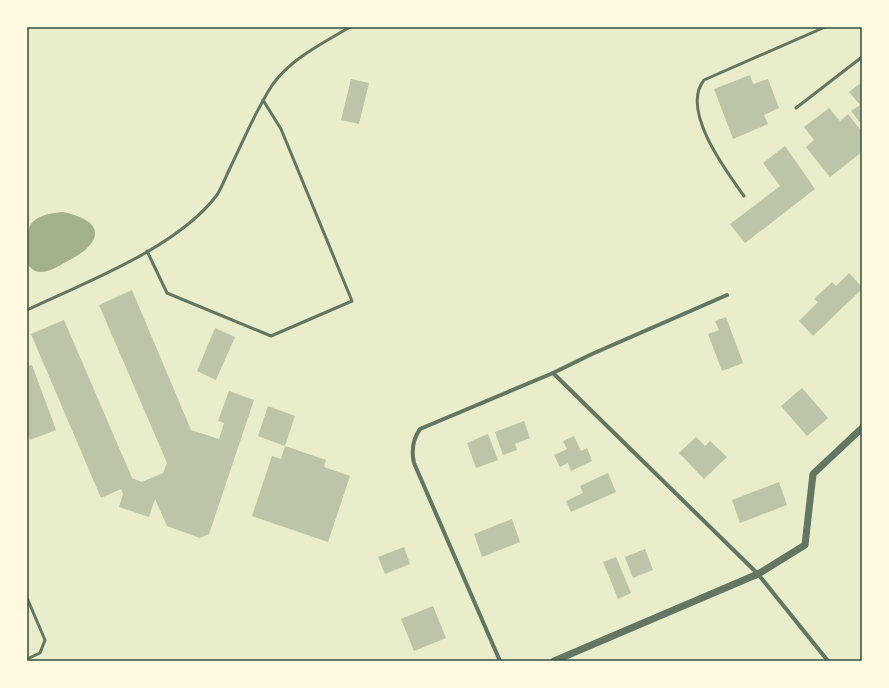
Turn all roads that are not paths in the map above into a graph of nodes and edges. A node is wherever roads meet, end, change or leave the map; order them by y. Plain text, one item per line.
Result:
1 (350, 27) edge
2 (826, 27) edge
3 (862, 57) edge
4 (263, 100) junction
5 (796, 108) dead end
6 (744, 196) dead end
7 (147, 251) junction
8 (727, 295) dead end
9 (27, 310) edge
10 (553, 374) junction
11 (862, 428) edge
12 (758, 574) junction
13 (27, 598) edge
14 (27, 659) edge
15 (500, 661) edge
16 (554, 661) edge
17 (828, 661) edge

1 - 4 lane
2 - 6 lane
3 - 5 lane
4 - 7 lane
4 - 7 lane
7 - 9 lane
8 - 10 street
10 - 12 street
10 - 15 street
11 - 12 street
12 - 16 street
12 - 17 street
13 - 14 lane

